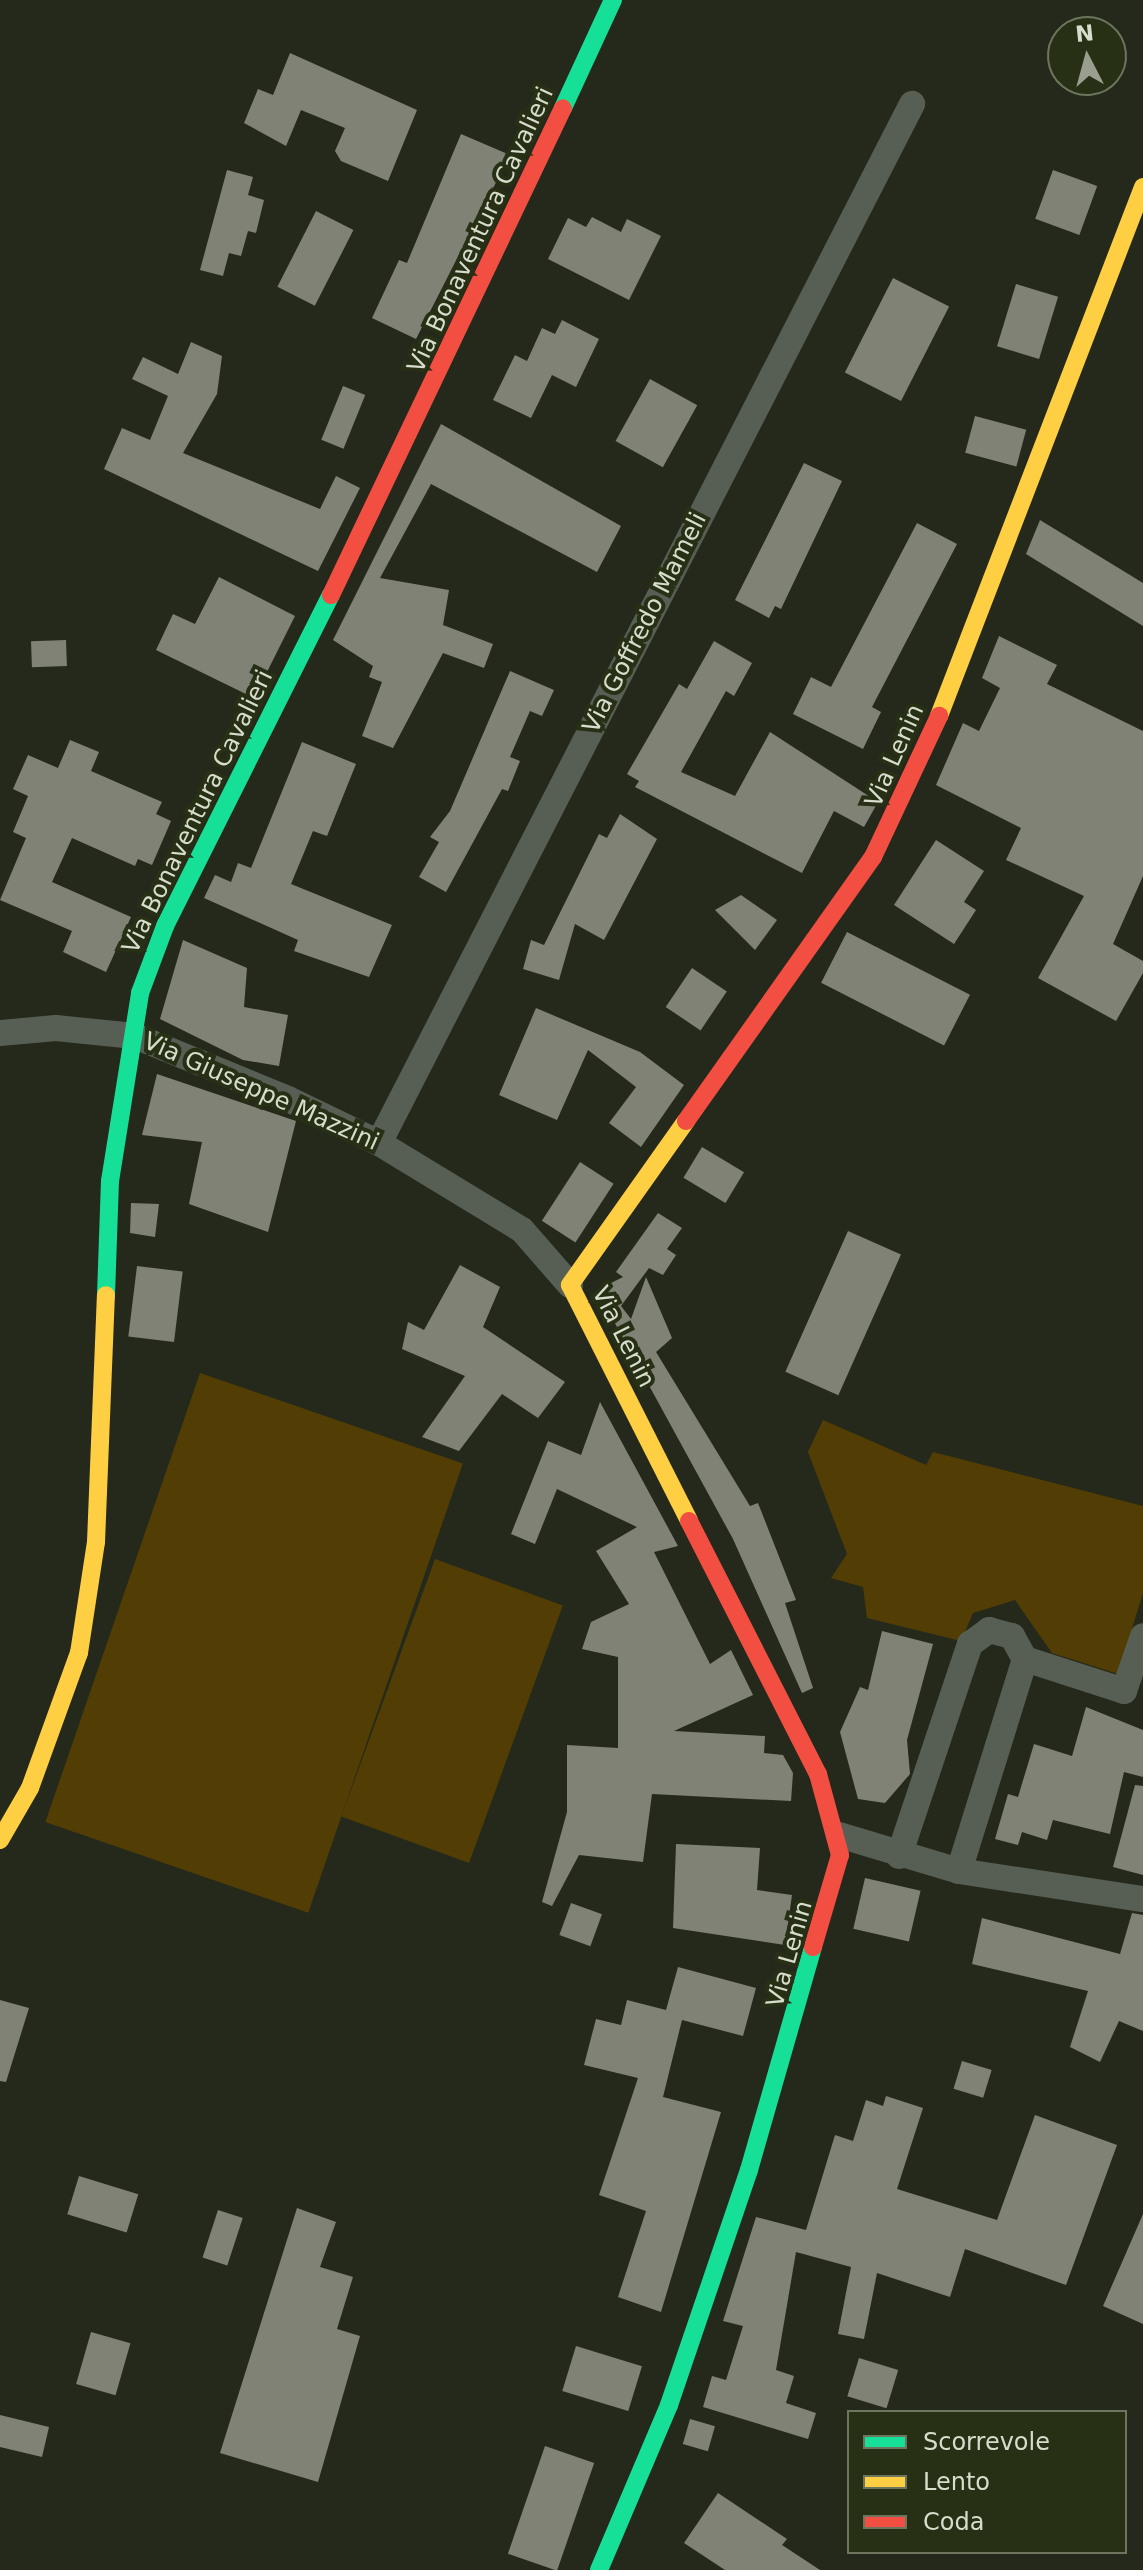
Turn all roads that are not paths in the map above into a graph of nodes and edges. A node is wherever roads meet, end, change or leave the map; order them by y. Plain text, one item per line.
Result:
1 (613, 0) edge
2 (912, 104) dead end
3 (1143, 187) edge
4 (0, 1033) edge
5 (135, 1036) junction
6 (379, 1143) junction
7 (570, 1285) junction
8 (1143, 1636) edge
9 (1025, 1659) junction
10 (839, 1835) junction
11 (0, 1840) edge
12 (899, 1856) junction
13 (959, 1871) junction
14 (1143, 1899) edge
15 (599, 2570) edge

1 - 5 street, Via Bonaventura Cavalieri
2 - 6 street, Via Goffredo Mameli
3 - 7 street, Via Lenin
4 - 5 street, Via Giuseppe Mazzini
5 - 6 street, Via Giuseppe Mazzini
5 - 11 street, Via Bonaventura Cavalieri
6 - 7 street, Via Giuseppe Mazzini
7 - 10 street, Via Lenin
8 - 9 street
9 - 12 street
9 - 13 street
10 - 12 street
10 - 15 street, Via Lenin
12 - 13 street
13 - 14 street

